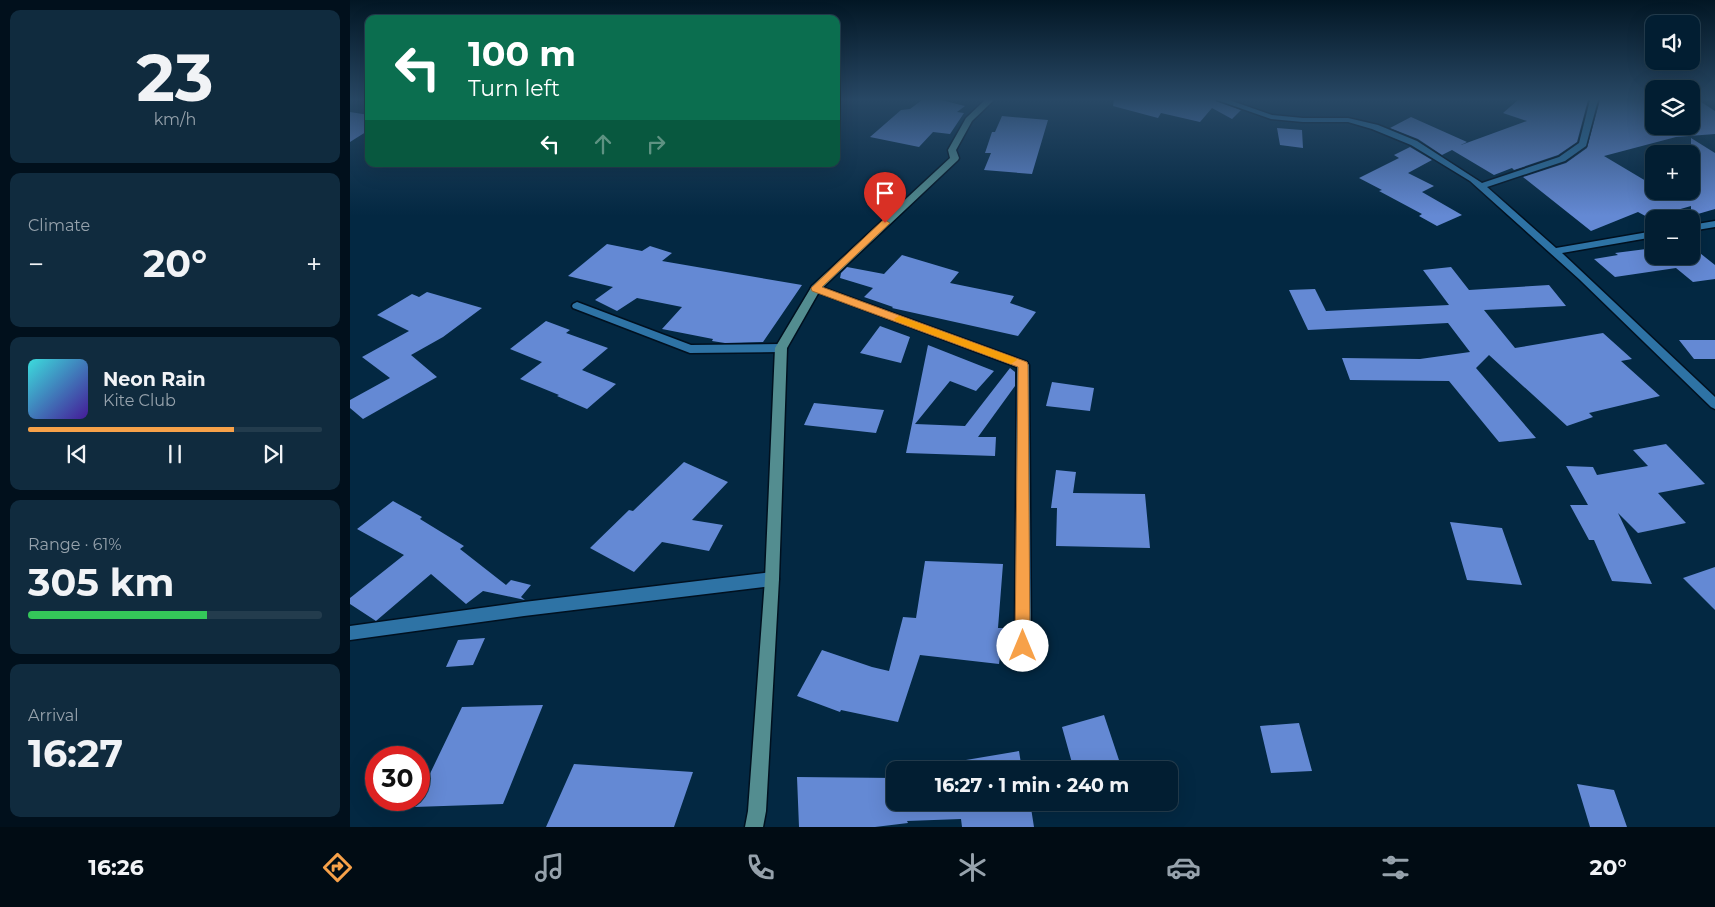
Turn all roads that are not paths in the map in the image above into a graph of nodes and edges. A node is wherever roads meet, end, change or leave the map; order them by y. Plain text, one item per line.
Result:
1 (958, 139) edge
2 (1403, 139) edge
3 (1584, 139) edge
4 (1481, 186) junction
5 (1715, 224) edge
6 (1700, 226) edge
7 (1645, 236) edge
8 (1554, 251) junction
9 (816, 288) junction
10 (577, 306) dead end
11 (781, 348) junction
12 (1715, 404) edge
13 (772, 579) junction
14 (350, 634) edge
15 (1023, 646) dead end
16 (754, 827) edge

1 - 9 street
2 - 4 street
3 - 4 street
4 - 8 street
5 - 6 street
7 - 8 street
8 - 12 street
9 - 11 street
9 - 15 street
10 - 11 street
11 - 13 street
13 - 14 street
13 - 16 street

